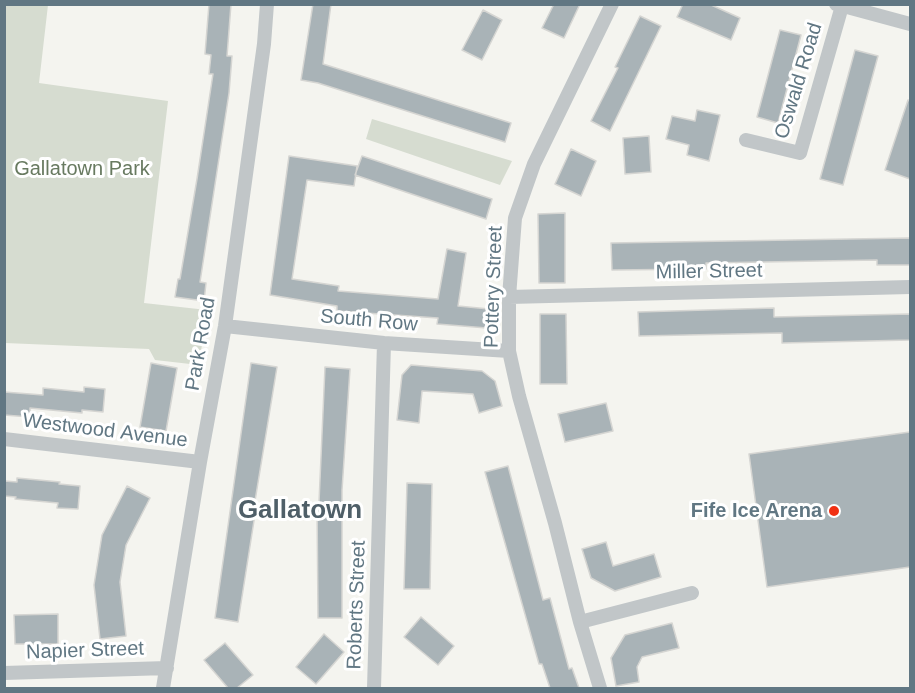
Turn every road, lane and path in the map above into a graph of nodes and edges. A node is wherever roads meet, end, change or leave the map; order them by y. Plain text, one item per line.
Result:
1 (267, 4) edge
2 (612, 4) edge
3 (839, 5) edge
4 (910, 24) edge
5 (747, 140) dead end
6 (910, 287) edge
7 (509, 297) junction
8 (225, 326) junction
9 (384, 343) junction
10 (509, 351) junction
11 (4, 439) edge
12 (200, 462) junction
13 (692, 593) dead end
14 (580, 622) junction
15 (167, 668) junction
16 (4, 674) edge
17 (163, 688) edge
18 (374, 688) edge
19 (600, 688) edge

1 - 8 street, Park Road
2 - 7 street, Pottery Street
3 - 4 street, Oswald Road
3 - 5 street, Oswald Road
6 - 7 street, Miller Street
7 - 10 street, Pottery Street
8 - 9 street, South Row
8 - 12 street, Park Road
9 - 10 street, South Row
9 - 18 street, Roberts Street
10 - 14 street, Pottery Street
11 - 12 street, Westwood Avenue
12 - 15 street, Park Road
13 - 14 street
14 - 19 street, Pottery Street
15 - 16 street, Napier Street
15 - 17 street, Park Road

